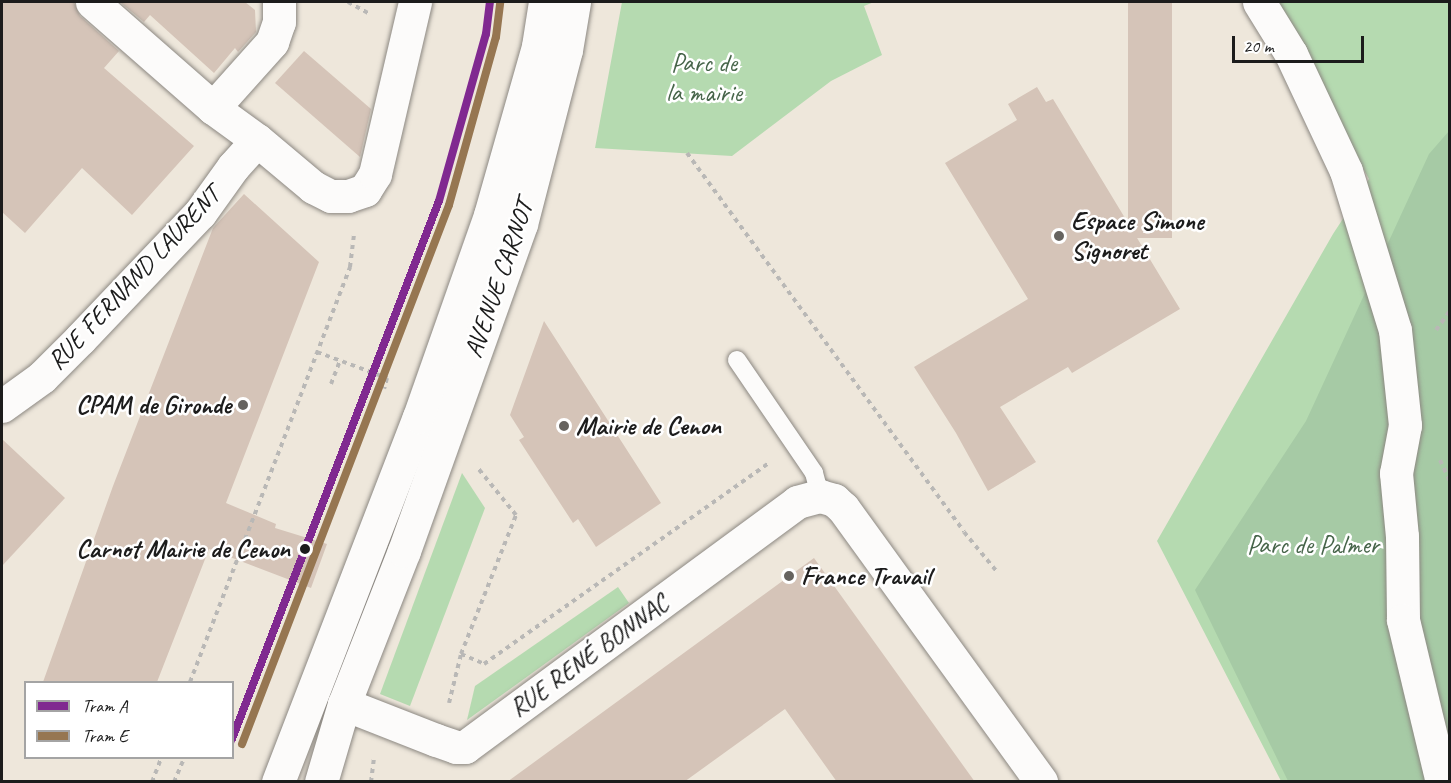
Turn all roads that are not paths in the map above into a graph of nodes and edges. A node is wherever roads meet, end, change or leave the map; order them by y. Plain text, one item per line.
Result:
1 (92, 2) edge
2 (279, 2) edge
3 (415, 2) edge
4 (545, 2) edge
5 (574, 2) edge
6 (1259, 2) edge
7 (213, 108) junction
8 (257, 140) junction
9 (737, 360) dead end
10 (2, 406) edge
11 (820, 496) junction
12 (344, 704) junction
13 (278, 782) edge
14 (321, 782) edge
15 (1041, 782) edge
16 (1442, 782) edge

1 - 7 street
2 - 7 street
3 - 8 street
4 - 13 street, AVENUE CARNOT
5 - 12 street, AVENUE CARNOT
6 - 16 street
7 - 8 street
8 - 10 street, RUE FERNAND LAURENT
9 - 11 lane
11 - 12 street, RUE RENÉ BONNAC
11 - 15 street
12 - 14 street, AVENUE CARNOT

